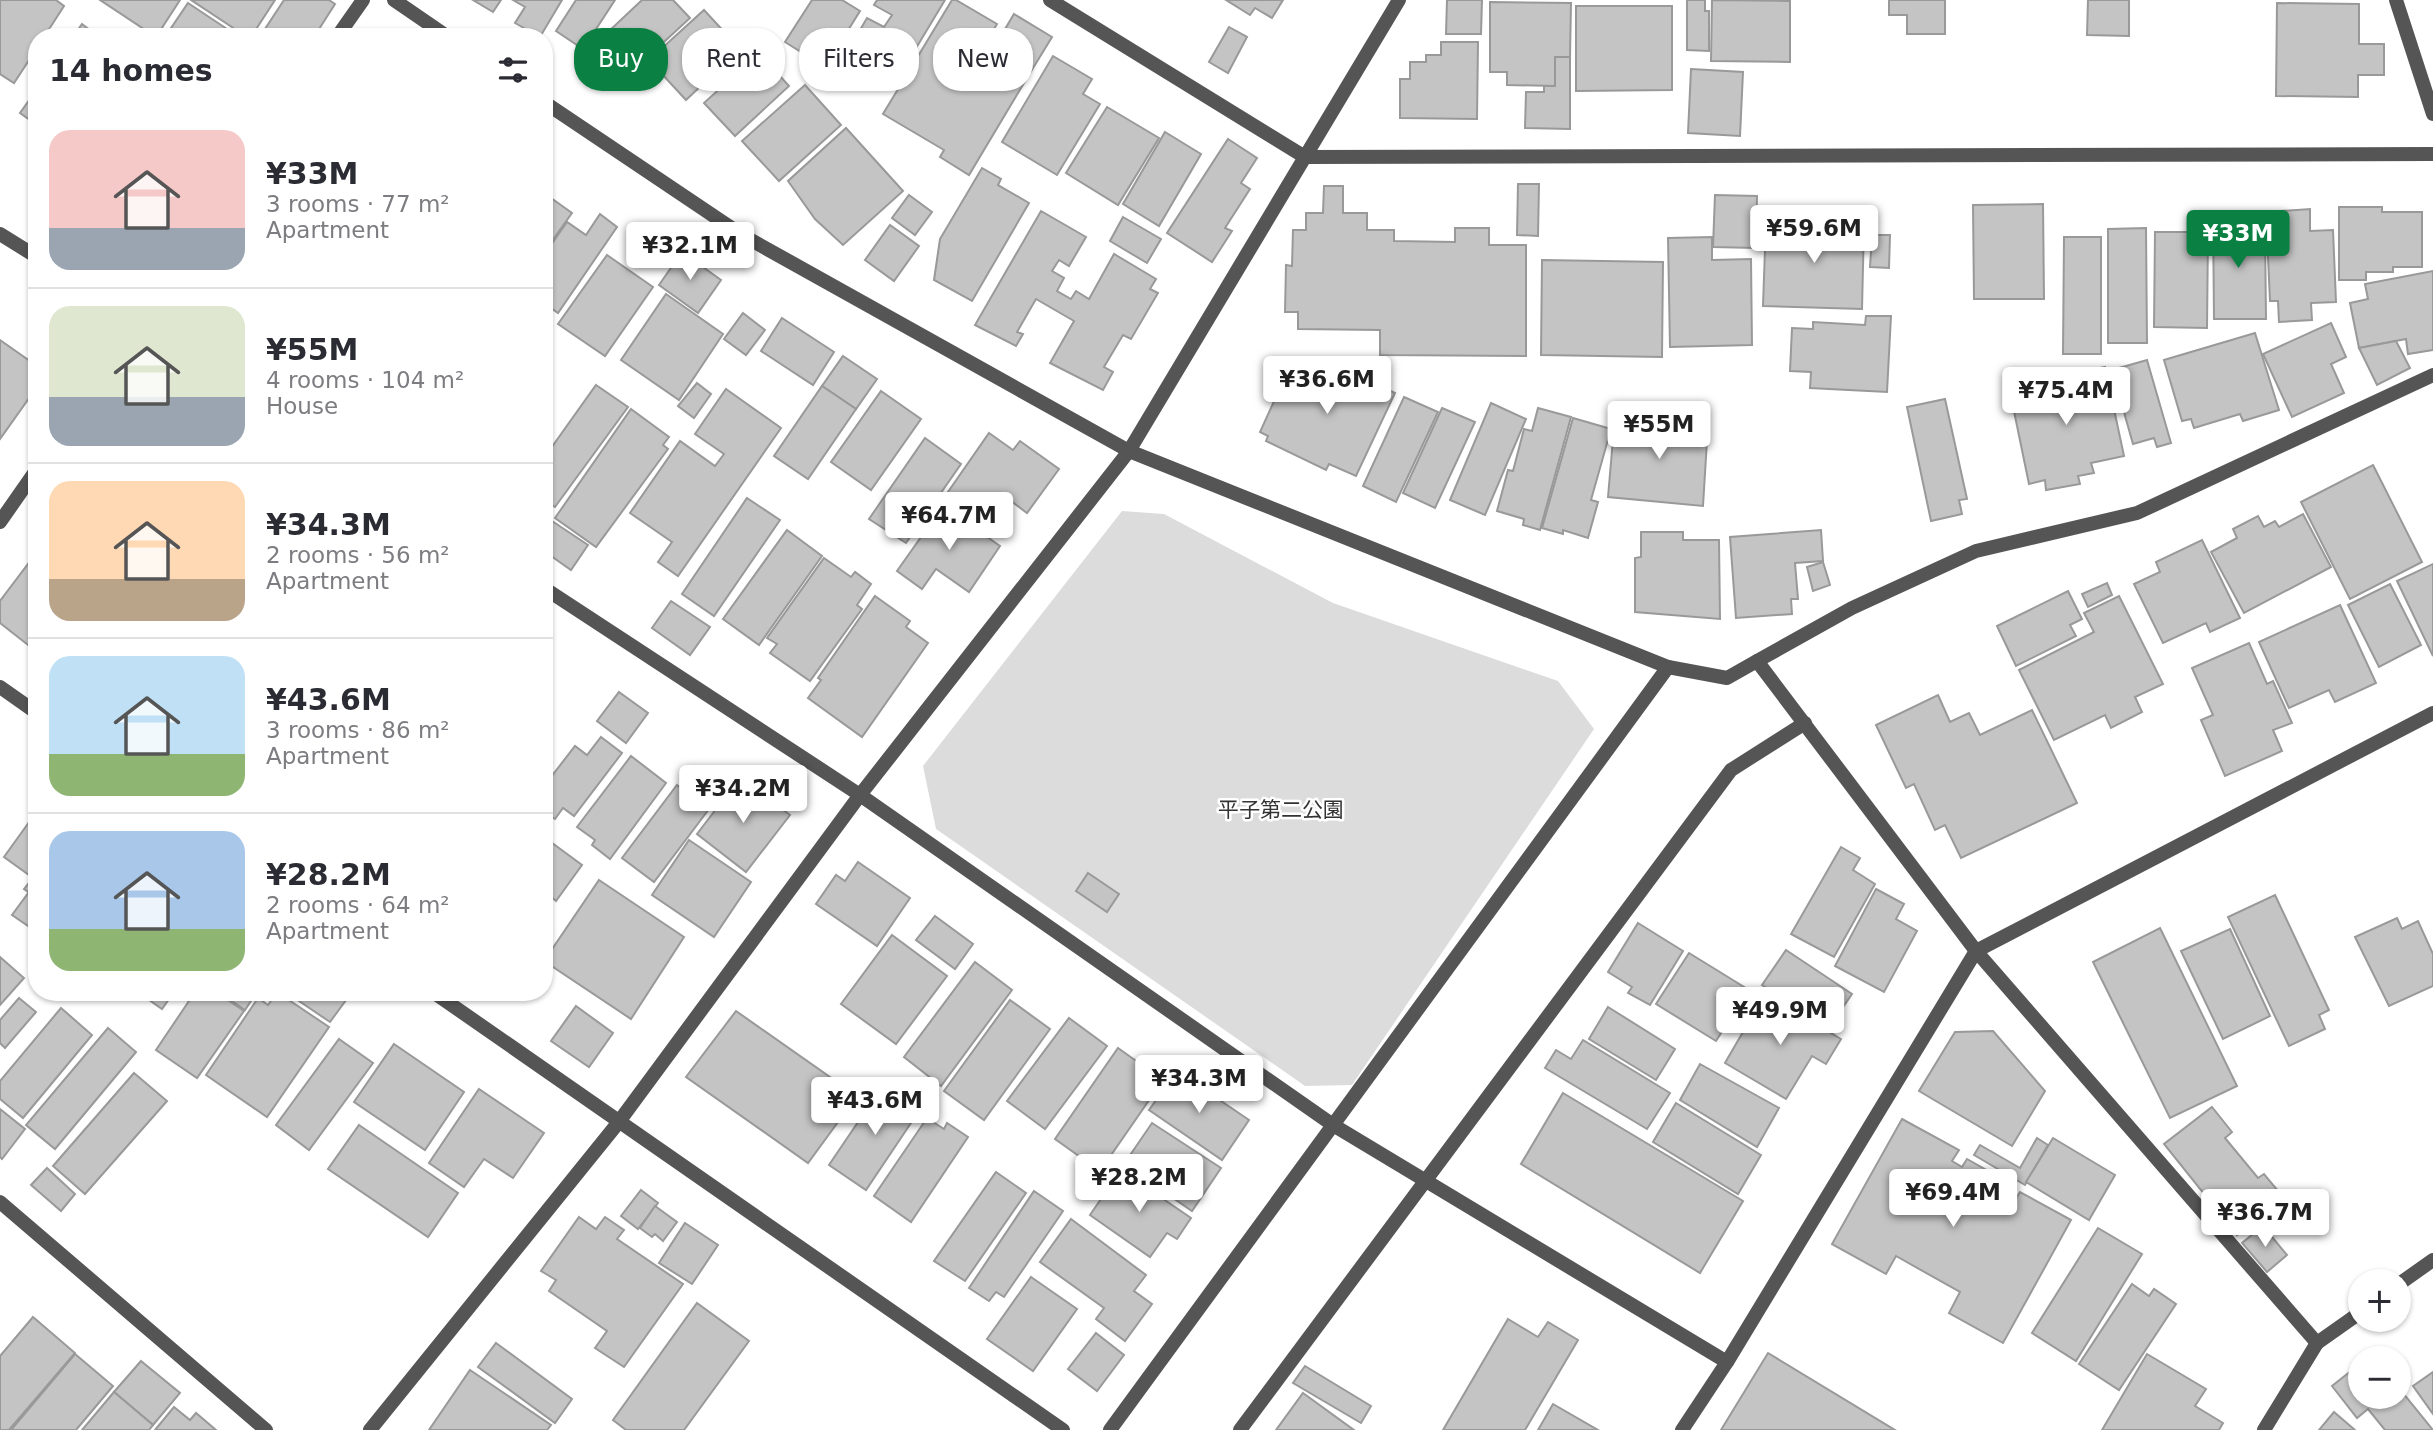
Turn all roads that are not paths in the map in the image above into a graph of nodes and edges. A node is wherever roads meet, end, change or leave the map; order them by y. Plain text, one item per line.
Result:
1 (363, 0) edge
2 (394, 0) edge
3 (1050, 0) edge
4 (1399, 0) edge
5 (2396, 0) edge
6 (343, 28) edge
7 (435, 28) edge
8 (553, 108) edge
9 (2433, 114) edge
10 (2433, 154) edge
11 (1306, 157) junction
12 (0, 234) edge
13 (28, 251) edge
14 (2433, 375) edge
15 (1129, 451) junction
16 (28, 483) edge
17 (0, 522) edge
18 (553, 594) edge
19 (1758, 660) junction
20 (1668, 667) junction
21 (0, 687) edge
22 (28, 707) edge
23 (2433, 713) edge
24 (1805, 723) junction
25 (860, 795) junction
26 (1976, 951) junction
27 (446, 1001) edge
28 (618, 1123) junction
29 (1334, 1125) junction
30 (1427, 1181) junction
31 (0, 1202) edge
32 (2433, 1260) edge
33 (2411, 1276) edge
34 (2348, 1321) edge
35 (2317, 1343) junction
36 (1727, 1362) junction
37 (265, 1430) edge
38 (370, 1430) edge
39 (1063, 1430) edge
40 (1110, 1430) edge
41 (1240, 1430) edge
42 (1682, 1430) edge
43 (2264, 1430) edge

1 - 6 street
2 - 7 street
3 - 11 street
4 - 11 street
5 - 9 street
8 - 15 street
10 - 11 street
11 - 15 street
12 - 13 street
14 - 19 street
15 - 20 street
15 - 25 street
16 - 17 street
18 - 25 street
19 - 20 street
19 - 24 street
20 - 29 street
21 - 22 street
23 - 26 street
24 - 26 street
24 - 30 street
25 - 28 street
25 - 29 street
26 - 35 street
26 - 36 street
27 - 28 street
28 - 38 street
28 - 39 street
29 - 30 street
29 - 40 street
30 - 36 street
30 - 41 street
31 - 37 street
32 - 33 street
34 - 35 street
35 - 43 street
36 - 42 street

